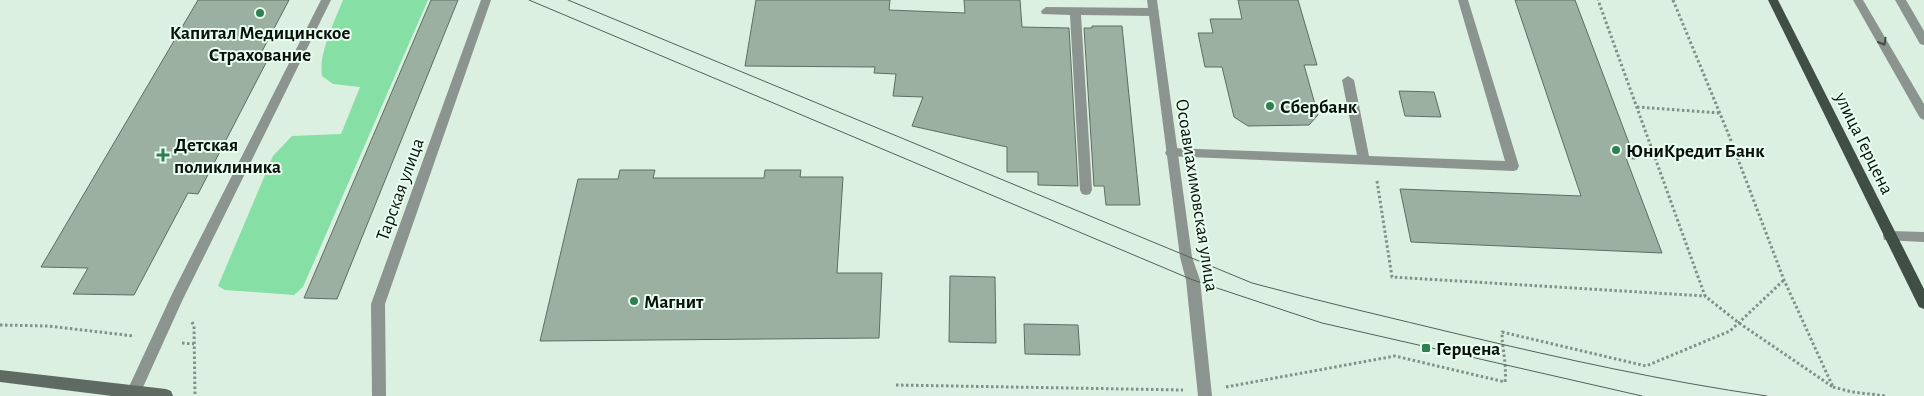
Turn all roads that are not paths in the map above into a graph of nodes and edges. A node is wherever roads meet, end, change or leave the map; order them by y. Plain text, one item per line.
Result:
1 (326, 0) edge
2 (486, 0) edge
3 (1463, 0) edge
4 (1773, 0) edge
5 (1858, 0) edge
6 (1900, 0) edge
7 (1152, 6) edge
8 (1046, 11) dead end
9 (1075, 11) junction
10 (1924, 41) edge
11 (1348, 80) dead end
12 (1924, 115) edge
13 (1171, 153) junction
14 (1369, 160) junction
15 (1086, 190) dead end
16 (1890, 236) junction
17 (1924, 237) edge
18 (1924, 303) edge
19 (0, 376) edge
20 (134, 391) junction
21 (1205, 393) edge
22 (166, 396) edge
23 (378, 396) edge

1 - 20 street
2 - 23 street, Тарская улица
3 - 14 street
4 - 16 main road, улица Герцена
5 -> 12 street
6 - 10 street
7 - 9 street
7 - 13 street, Осоавиахимовская улица
8 - 9 street
9 - 15 street
11 - 14 street
13 - 14 street
13 - 21 street, Осоавиахимовская улица
16 - 17 street
16 - 18 main road, улица Герцена
19 - 20 street
20 - 22 street

